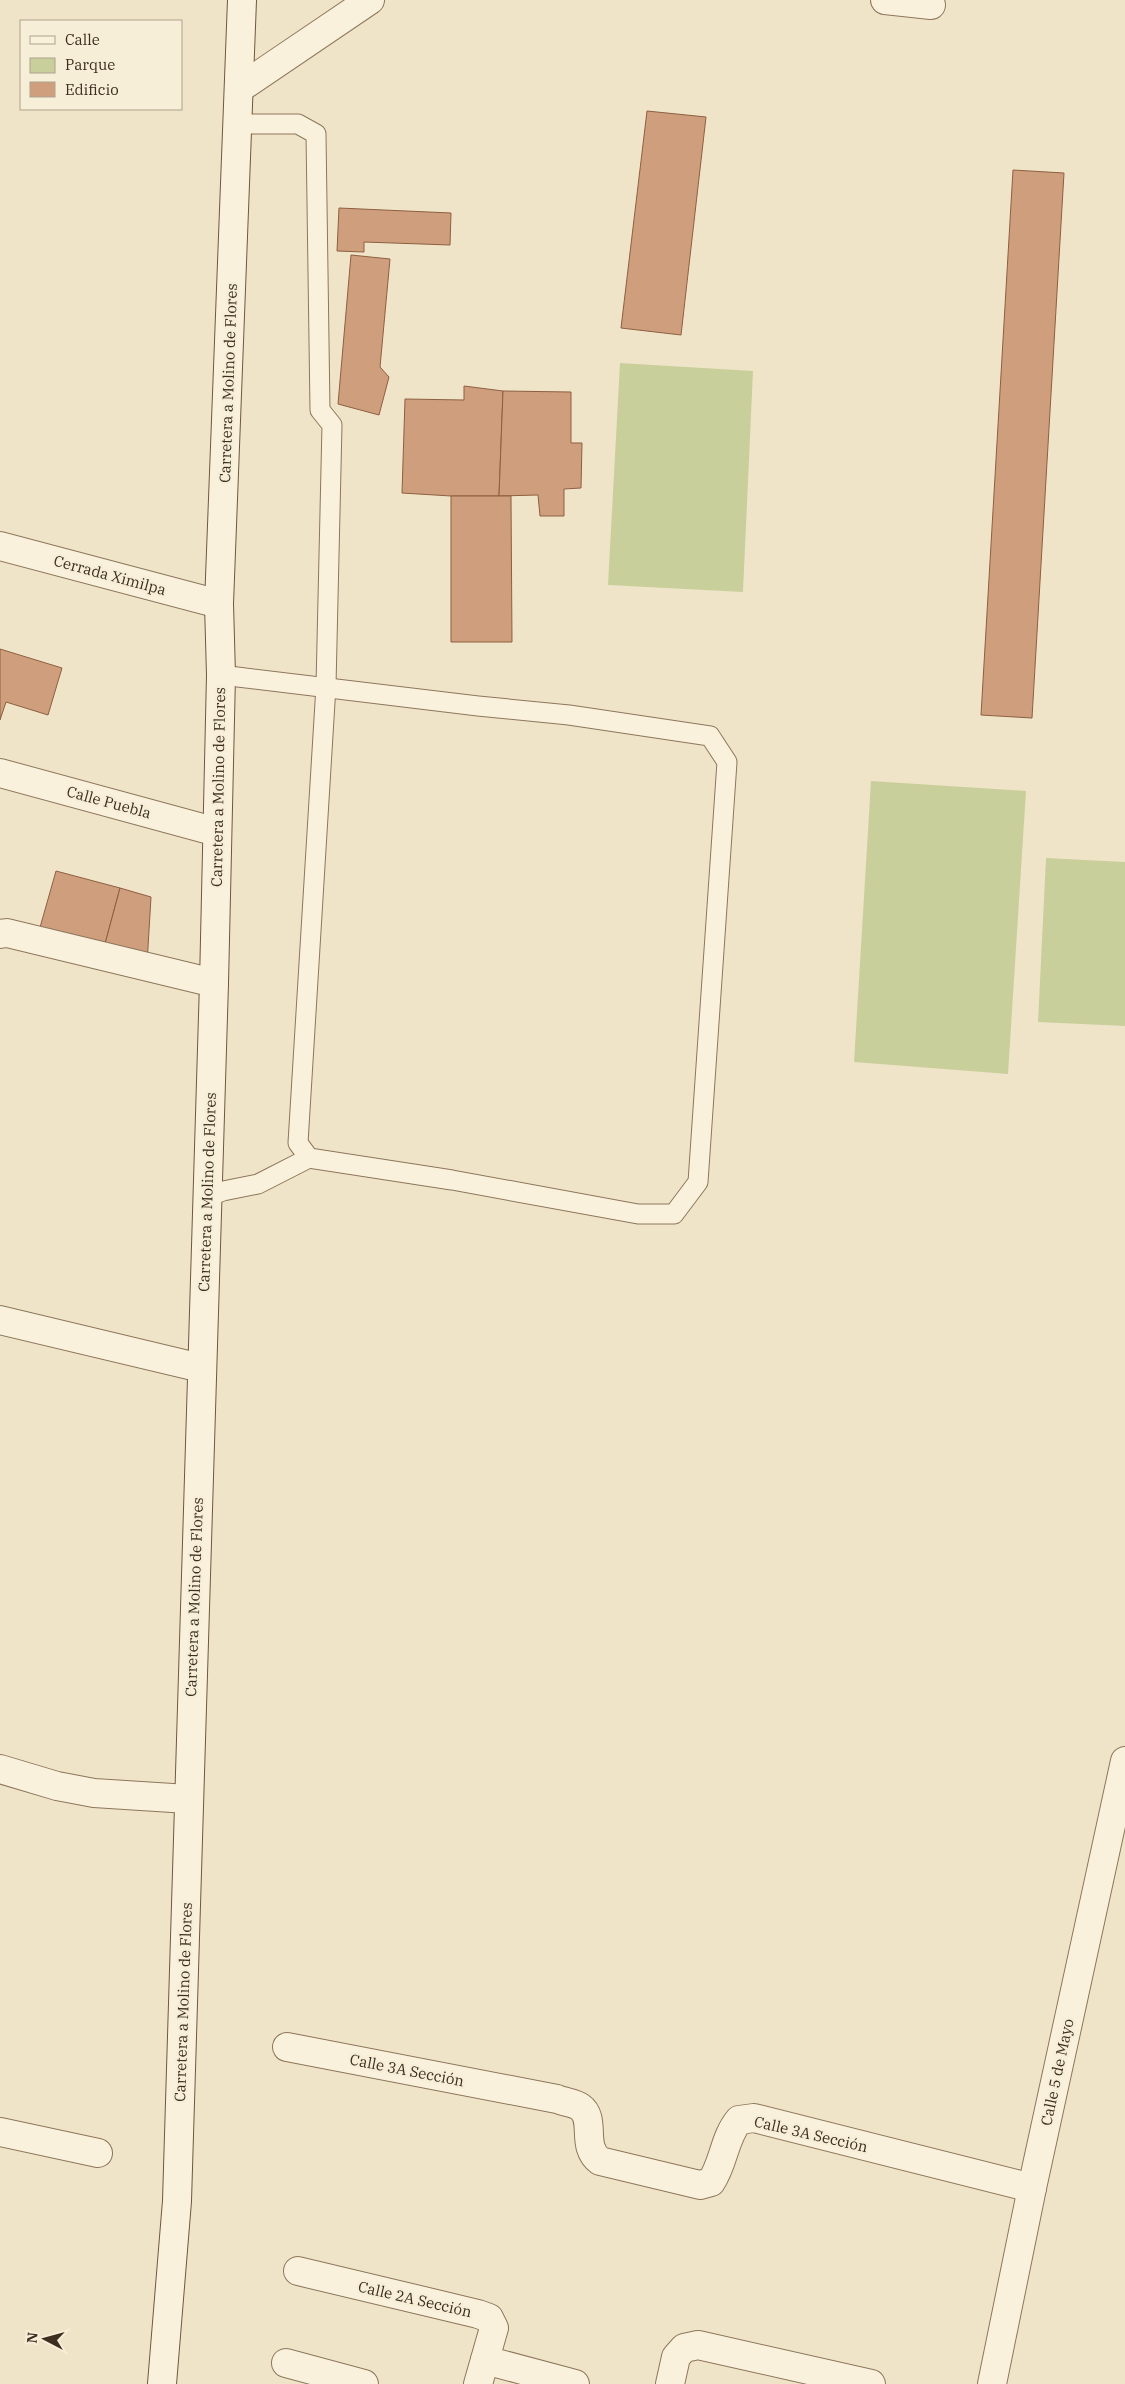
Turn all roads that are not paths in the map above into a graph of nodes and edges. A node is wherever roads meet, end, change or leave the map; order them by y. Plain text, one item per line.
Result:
1 (242, 0) edge
2 (370, 0) edge
3 (885, 0) edge
4 (931, 5) dead end
5 (240, 88) junction
6 (239, 124) junction
7 (0, 546) edge
8 (219, 604) junction
9 (221, 675) junction
10 (326, 686) junction
11 (0, 773) edge
12 (218, 832) junction
13 (0, 934) edge
14 (214, 983) junction
15 (310, 1158) junction
16 (206, 1197) junction
17 (0, 1320) edge
18 (201, 1368) junction
19 (1125, 1761) edge
20 (0, 1769) edge
21 (188, 1799) junction
22 (287, 2047) dead end
23 (0, 2132) edge
24 (98, 2153) dead end
25 (1032, 2188) junction
26 (298, 2271) dead end
27 (286, 2363) dead end
28 (482, 2372) edge
29 (162, 2384) edge
30 (364, 2384) edge
31 (575, 2384) edge
32 (670, 2384) edge
33 (872, 2384) edge
34 (992, 2384) edge

1 - 5 street, Carretera a Molino de Flores
2 - 5 street
3 - 4 street
5 - 6 street, Carretera a Molino de Flores
6 - 8 street, Carretera a Molino de Flores
6 - 10 lane
7 - 8 street, Cerrada Ximilpa
8 - 9 street, Carretera a Molino de Flores
9 - 10 lane
9 - 12 street, Carretera a Molino de Flores
10 - 15 lane
10 - 15 lane
11 - 12 street, Calle Puebla
12 - 14 street, Carretera a Molino de Flores
13 - 14 street
14 - 16 street, Carretera a Molino de Flores
15 - 16 lane
16 - 18 street, Carretera a Molino de Flores
17 - 18 street
18 - 21 street, Carretera a Molino de Flores
19 - 25 street, Calle 5 de Mayo
20 - 21 street
21 - 29 street, Carretera a Molino de Flores
22 - 25 street, Calle 3A Sección
23 - 24 street
25 - 34 street, Calle 5 de Mayo
26 - 28 street, Calle 2A Sección
27 - 30 street
28 - 31 street, Calle 2A Sección
32 - 33 street

